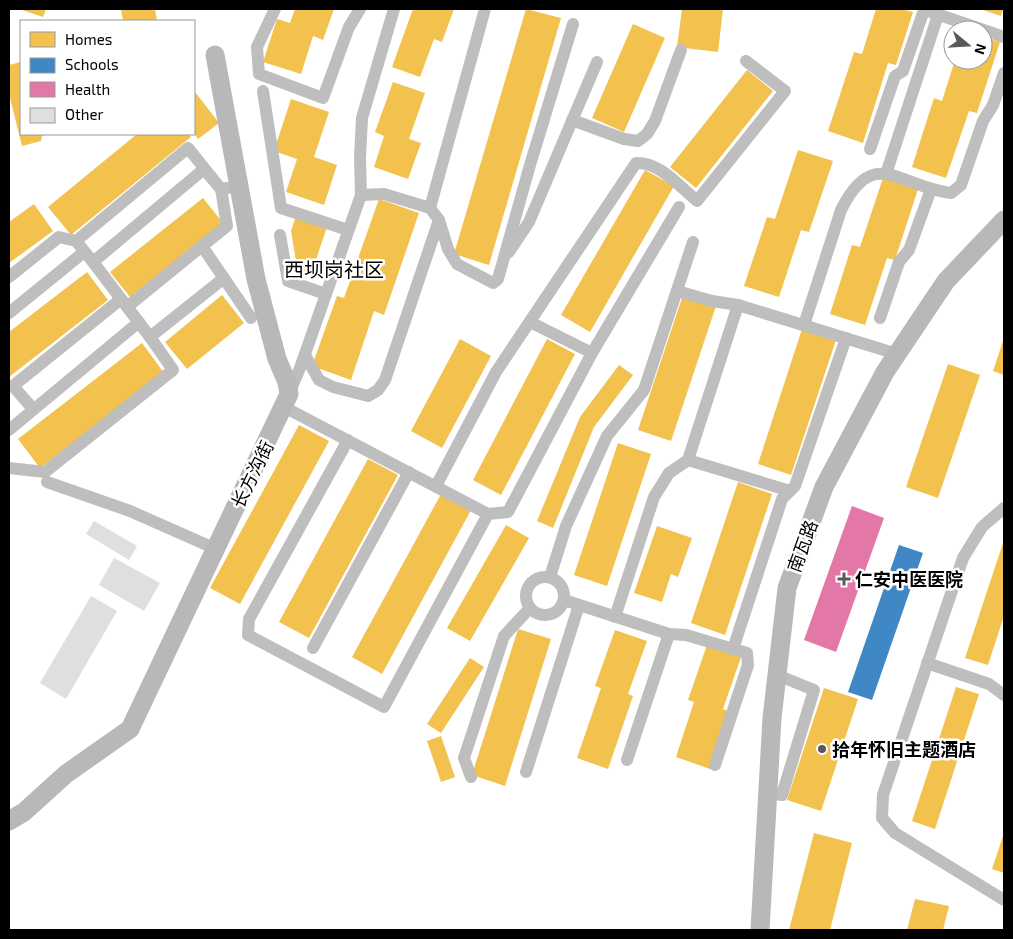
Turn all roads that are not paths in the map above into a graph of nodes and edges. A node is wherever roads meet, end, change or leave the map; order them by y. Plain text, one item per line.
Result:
1 (276, 9) edge
2 (360, 9) edge
3 (394, 9) edge
4 (485, 9) edge
5 (922, 9) edge
6 (938, 15) junction
7 (573, 24) dead end
8 (1004, 37) edge
9 (680, 50) dead end
10 (216, 56) dead end
11 (746, 61) dead end
12 (596, 62) dead end
13 (1004, 73) edge
14 (263, 91) dead end
15 (572, 120) junction
16 (870, 149) dead end
17 (886, 174) junction
18 (230, 188) junction
19 (931, 189) junction
20 (361, 195) junction
21 (679, 207) dead end
22 (430, 208) junction
23 (439, 220) junction
24 (1004, 220) edge
25 (348, 230) junction
26 (280, 235) dead end
27 (693, 242) dead end
28 (80, 246) junction
29 (202, 246) junction
30 (93, 262) junction
31 (503, 263) junction
32 (9, 277) edge
33 (224, 278) junction
34 (677, 291) junction
35 (326, 294) junction
36 (124, 303) junction
37 (738, 305) junction
38 (9, 313) edge
39 (251, 318) dead end
40 (880, 318) dead end
41 (138, 322) junction
42 (530, 322) junction
43 (804, 325) junction
44 (150, 337) junction
45 (846, 338) junction
46 (592, 353) junction
47 (897, 354) junction
48 (305, 355) junction
49 (11, 386) edge
50 (287, 400) junction
51 (33, 409) junction
52 (9, 430) edge
53 (348, 440) junction
54 (688, 460) junction
55 (9, 468) edge
56 (409, 472) junction
57 (47, 482) dead end
58 (436, 486) junction
59 (790, 491) junction
60 (1004, 508) edge
61 (488, 514) junction
62 (216, 549) junction
63 (550, 577) junction
64 (564, 600) junction
65 (579, 605) junction
66 (530, 608) junction
67 (615, 616) junction
68 (669, 634) junction
69 (313, 648) dead end
70 (733, 649) junction
71 (927, 663) junction
72 (777, 675) junction
73 (1004, 694) edge
74 (627, 760) dead end
75 (715, 765) dead end
76 (526, 772) dead end
77 (471, 777) dead end
78 (767, 793) junction
79 (9, 821) edge
80 (1004, 900) edge
81 (760, 930) edge

1 - 2 street
3 - 20 street
4 - 22 street
5 - 6 street
5 - 16 street
6 - 8 street
6 - 17 street
7 - 31 street
9 - 15 street
10 - 18 street
11 - 42 street
12 - 15 street
13 - 19 street
14 - 25 street
15 - 31 street
17 - 19 street
17 - 43 street
18 - 28 street
18 - 29 street
18 - 30 street
18 - 50 street
19 - 40 street
20 - 22 street
20 - 25 street
21 - 46 street
22 - 23 street
23 - 31 street
23 - 48 street
24 - 47 street, 南瓦路
25 - 35 street
26 - 35 street
27 - 34 street
28 - 30 street
28 - 32 street
28 - 38 street
29 - 33 street
29 - 36 street
30 - 36 street
33 - 39 street
33 - 44 street
34 - 37 street
34 - 63 street
35 - 48 street
36 - 41 street
36 - 49 street
37 - 43 street
37 - 54 street
41 - 44 street
41 - 51 street
42 - 46 street
42 - 58 street
43 - 45 street
44 - 55 street
45 - 47 street
45 - 59 street
46 - 61 street
47 - 72 street, 南瓦路
48 - 50 street
49 - 51 street
50 - 53 street
50 - 62 street, 长方沟街
51 - 52 street
53 - 56 street
53 - 61 street
54 - 59 street
54 - 67 street
56 - 58 street
56 - 69 street
57 - 62 street
58 - 61 street
59 - 70 street
60 - 71 street
62 - 79 street, 长方沟街
63 - 64 street
63 - 66 street
64 - 65 street
64 - 66 street
65 - 67 street
65 - 76 street
66 - 77 street
67 - 68 street
68 - 70 street
68 - 74 street
70 - 75 street
71 - 73 street
71 - 80 street
72 - 78 street, 南瓦路
72 - 78 street
78 - 81 street, 南瓦路

